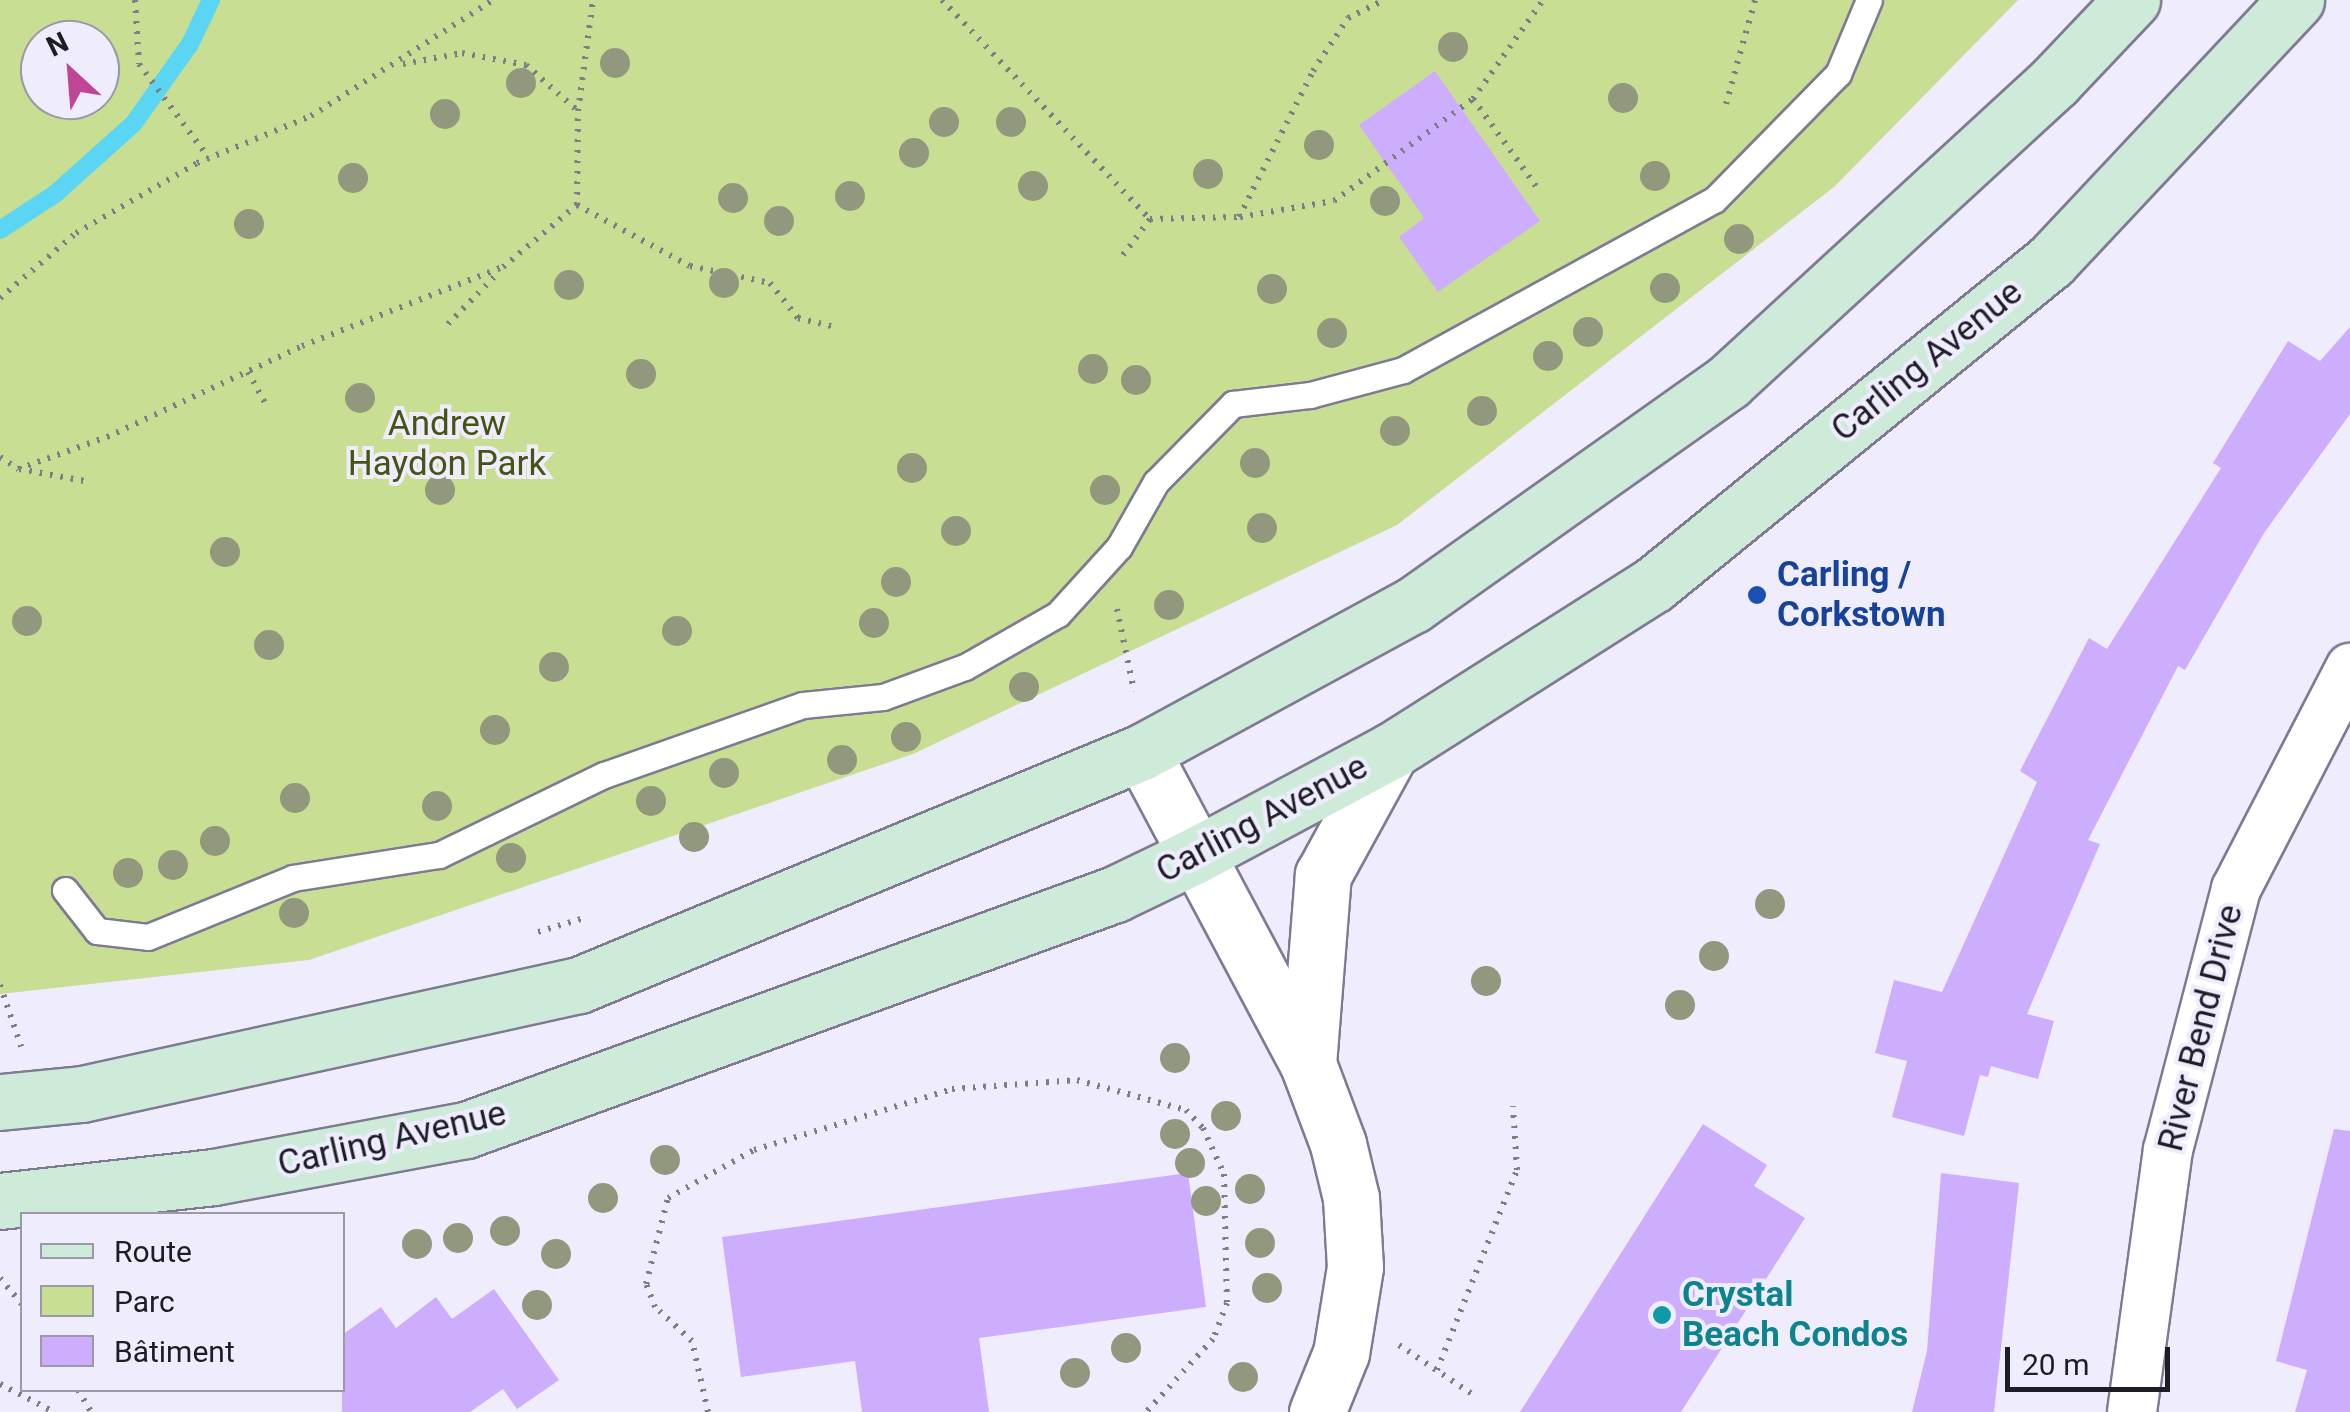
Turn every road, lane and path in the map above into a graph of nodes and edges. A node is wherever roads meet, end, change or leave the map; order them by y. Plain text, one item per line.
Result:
1 (135, 0) edge
2 (494, 0) edge
3 (593, 0) edge
4 (942, 0) edge
5 (1384, 0) edge
6 (1543, 0) edge
7 (1755, 0) edge
8 (1869, 0) edge
9 (2132, 0) edge
10 (2293, 9) edge
11 (397, 65) junction
12 (1473, 98) junction
13 (1726, 104) dead end
14 (578, 112) junction
15 (208, 157) junction
16 (1536, 186) dead end
17 (578, 204) junction
18 (1239, 217) junction
19 (1150, 220) junction
20 (1123, 255) dead end
21 (503, 268) junction
22 (0, 298) edge
23 (448, 324) dead end
24 (834, 327) dead end
25 (248, 372) junction
26 (264, 403) dead end
27 (0, 458) edge
28 (18, 469) junction
29 (85, 480) dead end
30 (1108, 560) junction
31 (2350, 668) edge
32 (1134, 691) dead end
33 (1142, 752) junction
34 (1390, 752) junction
35 (1194, 856) junction
36 (65, 890) dead end
37 (0, 986) edge
38 (22, 1048) dead end
39 (1308, 1064) junction
40 (0, 1102) edge
41 (1513, 1106) dead end
42 (0, 1201) edge
43 (0, 1278) edge
44 (20, 1302) edge
45 (1348, 1310) junction
46 (1437, 1370) junction
47 (0, 1384) edge
48 (1476, 1396) dead end
49 (54, 1412) edge
50 (708, 1412) edge
51 (1146, 1412) edge
52 (1317, 1412) edge
53 (2132, 1412) edge

1 - 15 path
2 - 11 path
3 - 14 path
4 - 19 path
5 - 18 path
6 - 12 path
7 - 13 path
8 - 30 lane
9 - 33 main road
10 - 34 main road, Carling Avenue
11 - 14 path
11 - 15 path
12 - 16 path
12 - 18 path
14 - 17 path
15 - 22 path
17 - 21 path
17 - 24 path
18 - 19 path
19 - 20 path
21 - 23 path
21 - 25 path
25 - 26 path
25 - 28 path
27 - 28 path
28 - 29 path
30 - 32 path
30 - 36 lane
31 - 53 street, River Bend Drive
33 - 35 street
33 - 40 main road
34 - 35 main road, Carling Avenue
34 - 39 street
35 - 39 street
35 - 42 main road, Carling Avenue
37 - 38 path
39 - 45 street
41 - 46 path
43 - 44 path
45 - 46 path
45 - 52 street
46 - 48 path
47 - 49 path
50 - 51 path

